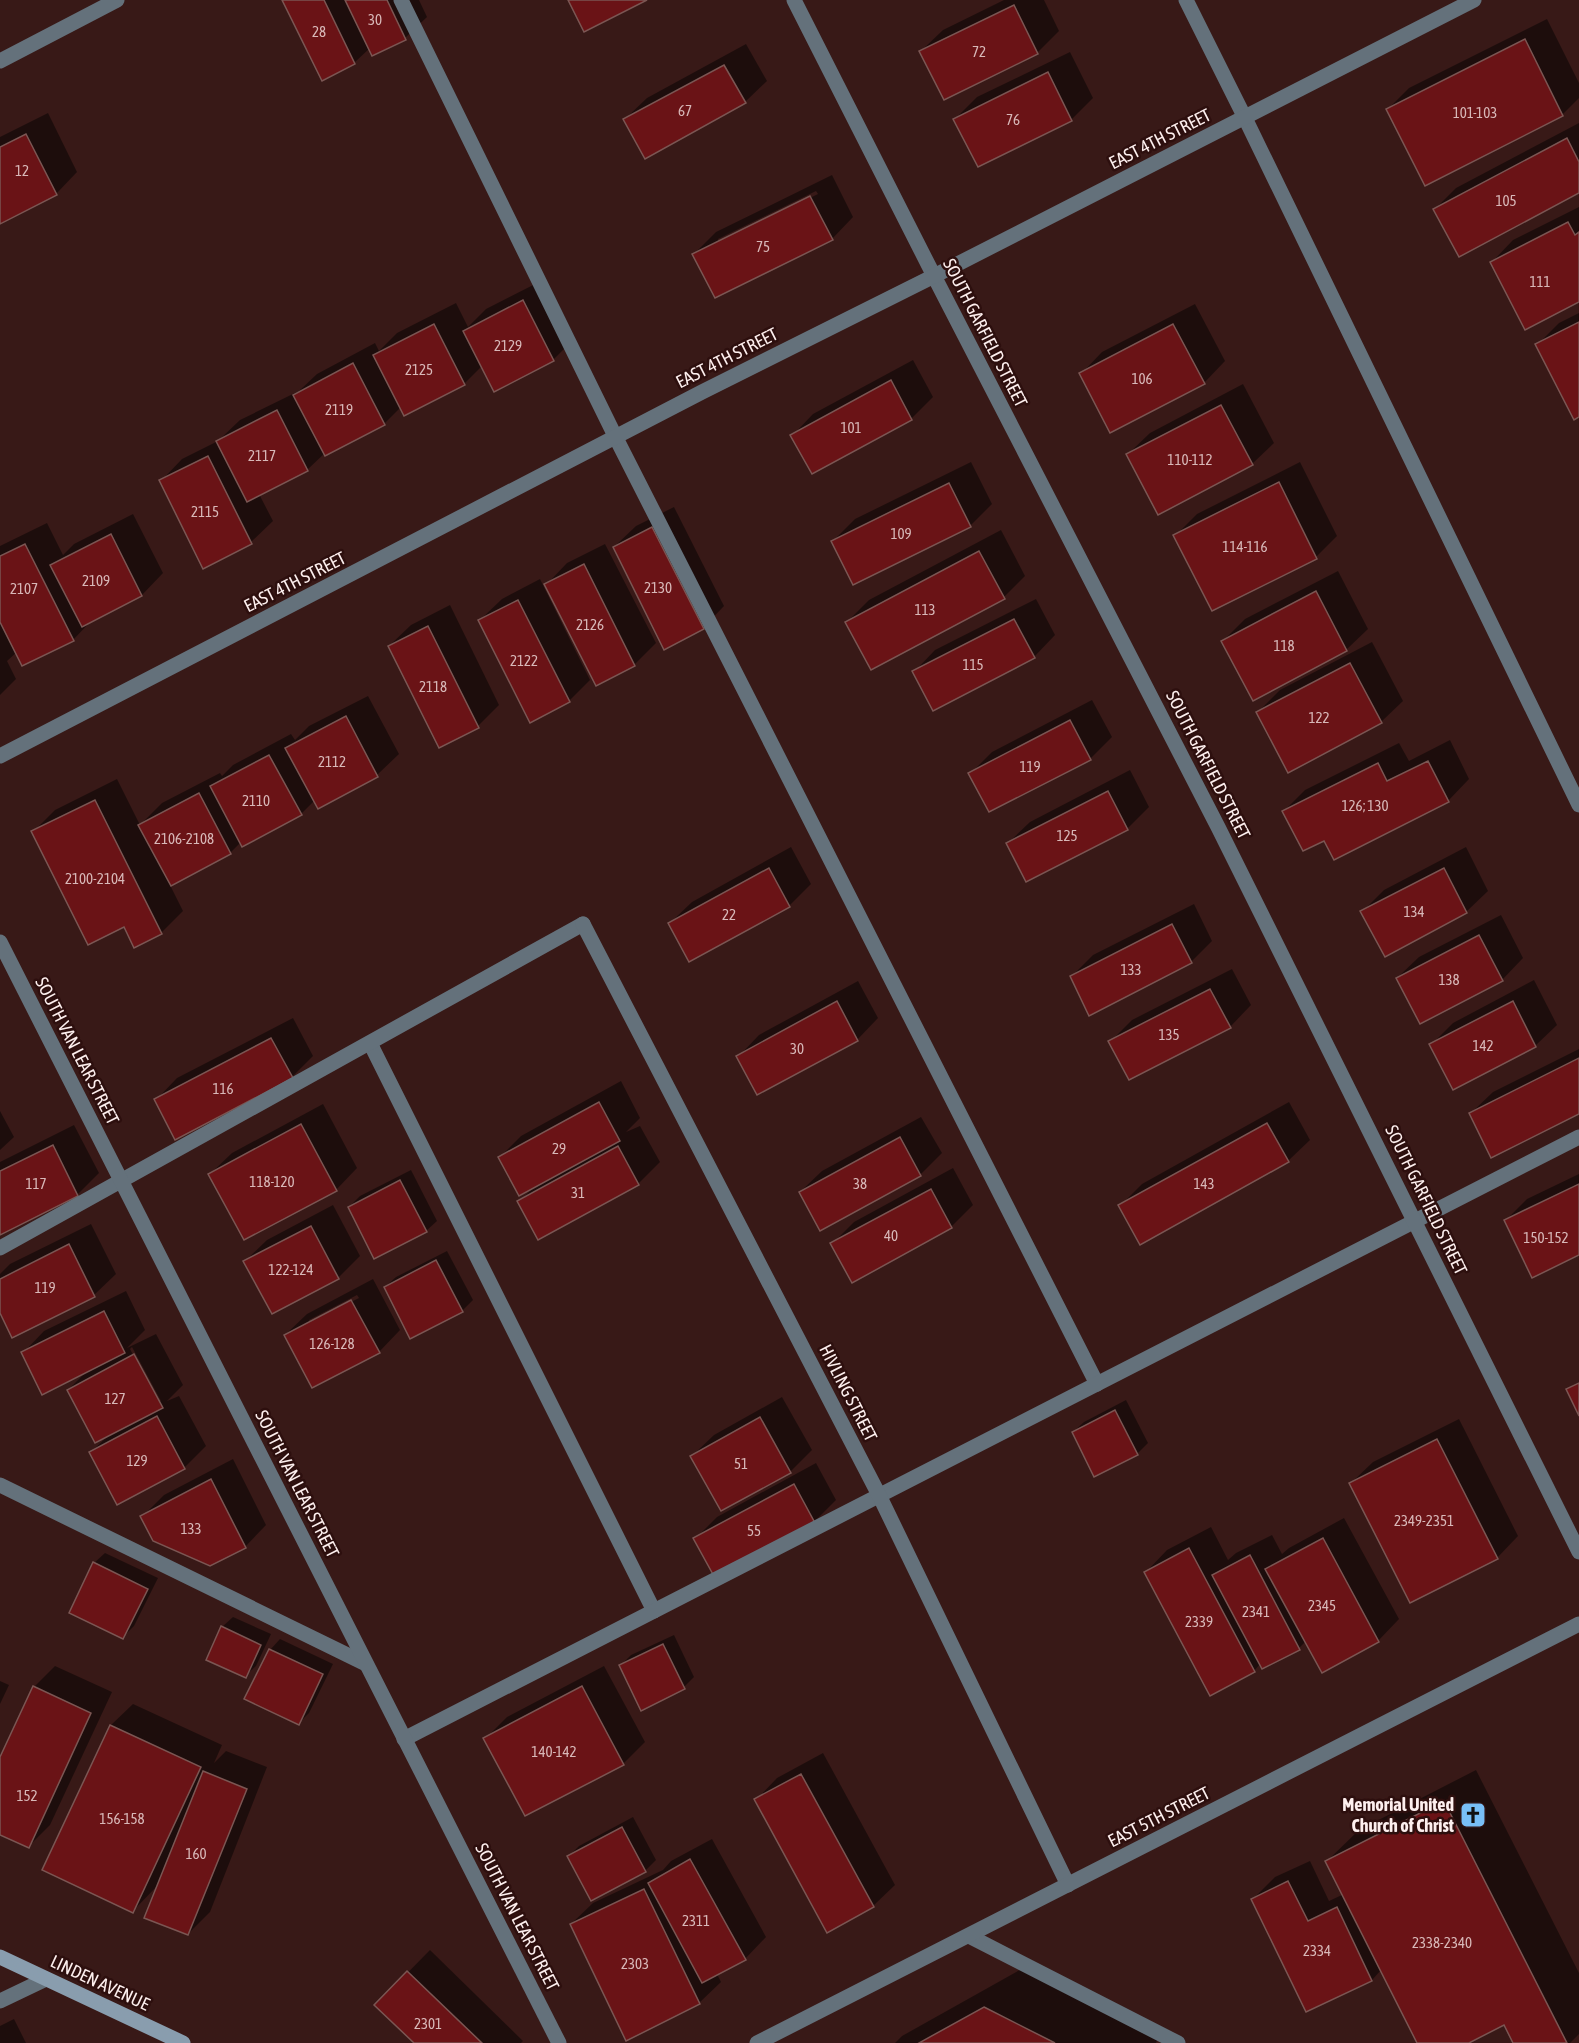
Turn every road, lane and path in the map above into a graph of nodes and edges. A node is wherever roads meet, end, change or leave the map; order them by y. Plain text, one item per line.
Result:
1 (117, 0) edge
2 (401, 0) edge
3 (795, 0) edge
4 (1186, 0) edge
5 (1474, 0) edge
6 (0, 61) edge
7 (1245, 118) junction
8 (934, 276) junction
9 (616, 438) junction
10 (0, 756) edge
11 (1579, 805) edge
12 (0, 942) edge
13 (370, 1042) junction
14 (1579, 1137) edge
15 (121, 1180) junction
16 (1414, 1221) junction
17 (0, 1248) edge
18 (1097, 1384) junction
19 (0, 1485) edge
20 (879, 1495) junction
21 (1579, 1552) edge
22 (654, 1611) junction
23 (1579, 1624) edge
24 (366, 1664) junction
25 (404, 1739) junction
26 (1068, 1886) junction
27 (969, 1936) junction
28 (0, 1957) edge
29 (45, 1979) junction
30 (0, 2001) edge
31 (183, 2043) edge
32 (559, 2043) edge
33 (757, 2043) edge
34 (1178, 2043) edge

1 - 6 street
2 - 9 street
3 - 8 street, SOUTH GARFIELD STREET
4 - 7 street
5 - 7 street, EAST 4TH STREET
7 - 8 street, EAST 4TH STREET
7 - 11 street
8 - 9 street, EAST 4TH STREET
8 - 16 street, SOUTH GARFIELD STREET
9 - 10 street, EAST 4TH STREET
9 - 18 street
12 - 15 street, SOUTH VAN LEAR STREET
13 - 15 street
13 - 20 street, HIVLING STREET
13 - 22 street
14 - 16 street
15 - 17 street
15 - 24 street, SOUTH VAN LEAR STREET
16 - 18 street
16 - 21 street, SOUTH GARFIELD STREET
18 - 20 street
19 - 24 street
20 - 22 street
20 - 26 street, HIVLING STREET
22 - 25 street
23 - 26 street, EAST 5TH STREET
24 - 25 street, SOUTH VAN LEAR STREET
25 - 32 street, SOUTH VAN LEAR STREET
26 - 27 street, EAST 5TH STREET
27 - 33 street, EAST 5TH STREET
27 - 34 street
28 - 29 main road, LINDEN AVENUE
29 - 30 street
29 - 31 main road, LINDEN AVENUE

